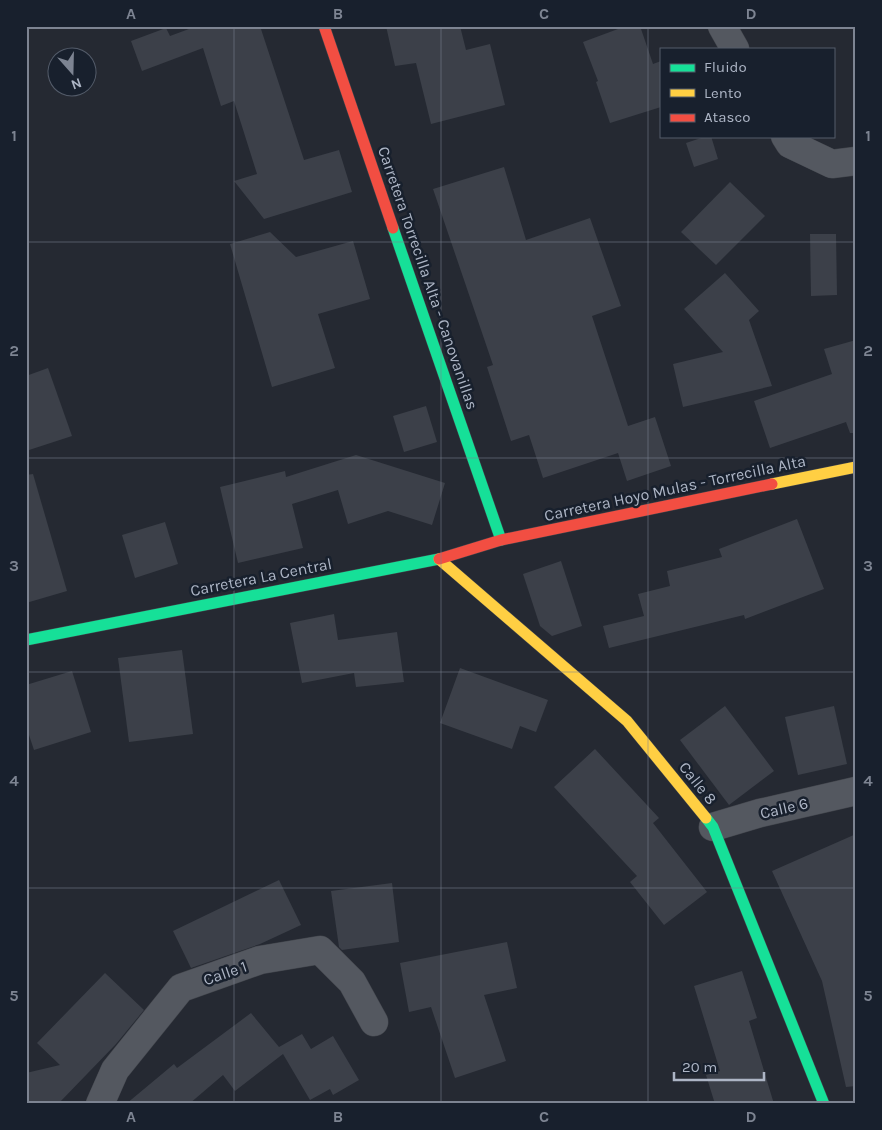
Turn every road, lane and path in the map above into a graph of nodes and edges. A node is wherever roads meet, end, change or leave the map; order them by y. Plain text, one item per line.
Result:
1 (324, 26) edge
2 (722, 26) edge
3 (734, 48) edge
4 (786, 138) edge
5 (856, 161) edge
6 (856, 467) edge
7 (501, 540) junction
8 (439, 559) junction
9 (26, 640) edge
10 (856, 791) edge
11 (713, 827) junction
12 (374, 1022) dead end
13 (100, 1104) edge
14 (824, 1104) edge

1 - 7 street, Carretera Torrecilla Alta - Canovanillas
2 - 3 street
4 - 5 street
6 - 7 street, Carretera Hoyo Mulas - Torrecilla Alta
7 - 8 street, Carretera La Central
8 - 9 street, Carretera La Central
8 - 11 street, Calle 8
10 - 11 street, Calle 6
11 - 14 street, Calle 8
12 - 13 street, Calle 1

